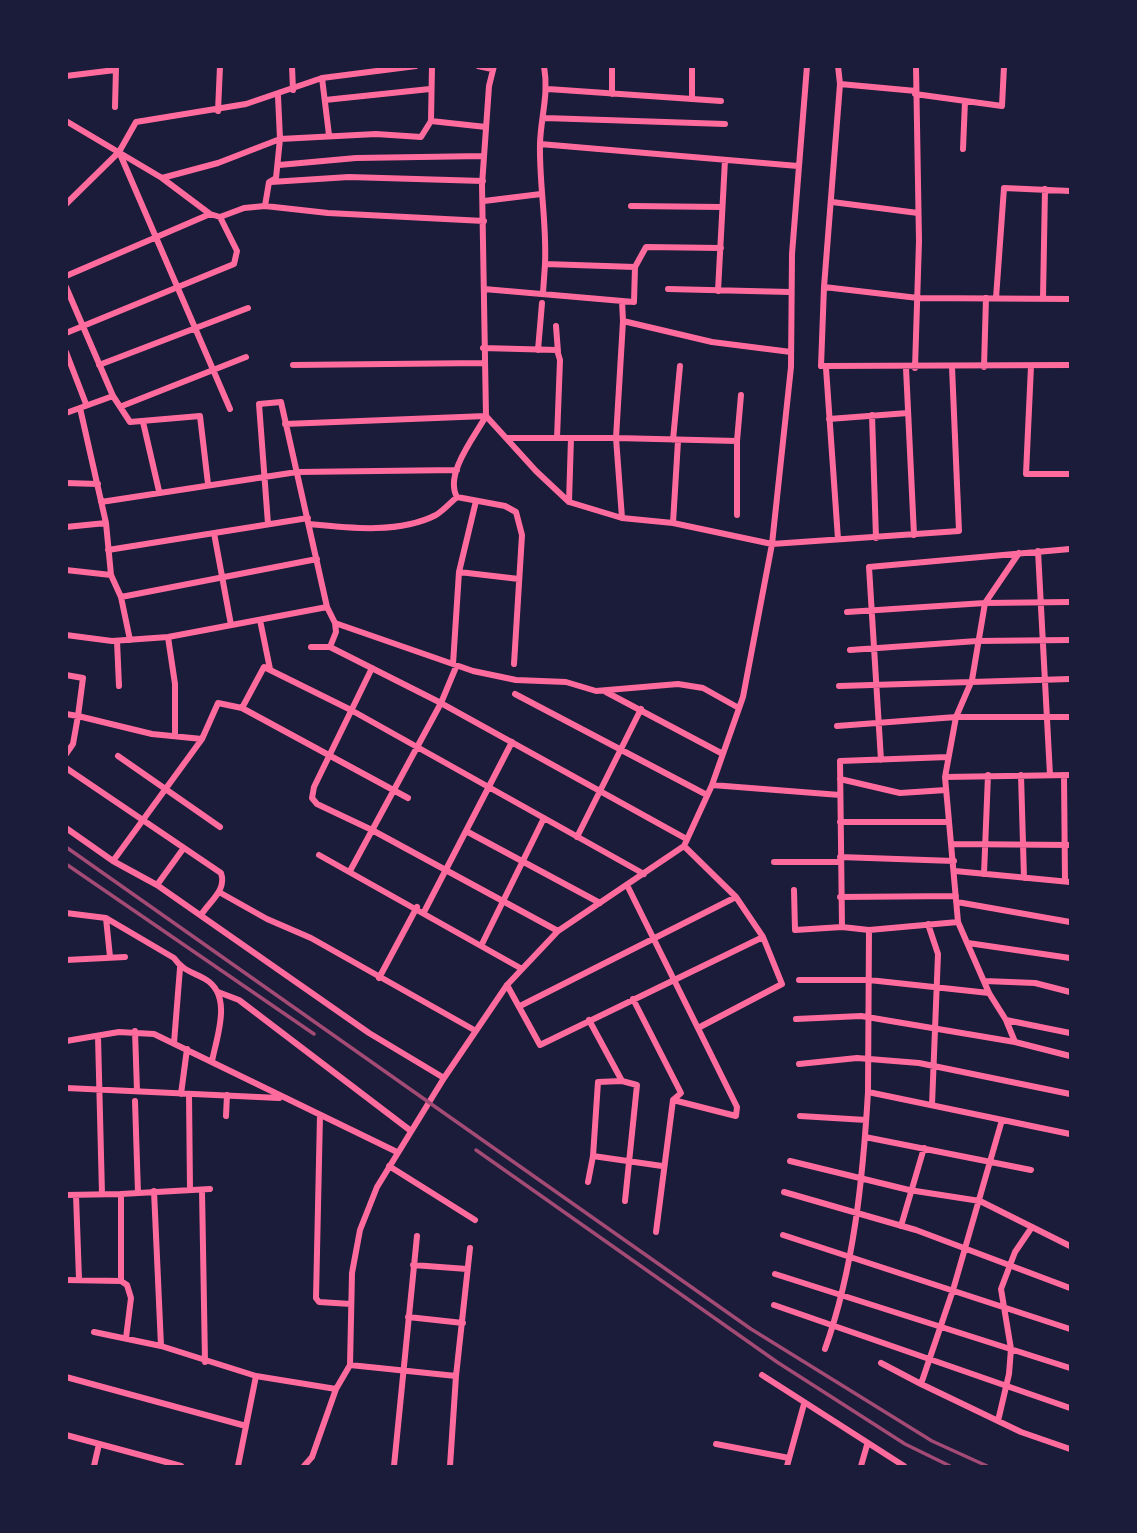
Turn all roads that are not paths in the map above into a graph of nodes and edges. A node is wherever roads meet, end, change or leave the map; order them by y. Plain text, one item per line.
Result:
1 (220, 66) edge
2 (292, 66) edge
3 (344, 66) edge
4 (416, 66) edge
5 (432, 66) edge
6 (478, 66) edge
7 (544, 66) edge
8 (612, 66) edge
9 (692, 66) edge
10 (807, 66) edge
11 (838, 66) edge
12 (916, 66) edge
13 (1004, 66) edge
14 (116, 68) edge
15 (493, 68) edge
16 (391, 69) edge
17 (66, 76) edge
18 (344, 76) junction
19 (322, 78) junction
20 (840, 85) junction
21 (430, 89) junction
22 (548, 89) junction
23 (293, 90) junction
24 (915, 93) junction
25 (612, 94) junction
26 (278, 96) junction
27 (692, 97) junction
28 (325, 100) junction
29 (721, 101) dead end
30 (965, 101) junction
31 (115, 107) dead end
32 (218, 111) junction
33 (545, 118) junction
34 (66, 121) edge
35 (431, 121) junction
36 (725, 124) dead end
37 (486, 127) junction
38 (329, 135) junction
39 (280, 139) junction
40 (540, 144) junction
41 (963, 149) dead end
42 (119, 152) junction
43 (484, 156) junction
44 (725, 160) junction
45 (279, 165) junction
46 (797, 166) junction
47 (162, 178) junction
48 (483, 181) junction
49 (269, 182) junction
50 (1045, 190) junction
51 (1070, 191) edge
52 (541, 194) junction
53 (484, 201) junction
54 (832, 202) junction
55 (66, 204) edge
56 (265, 206) junction
57 (631, 206) dead end
58 (721, 207) junction
59 (918, 213) junction
60 (210, 214) junction
61 (220, 216) junction
62 (484, 221) junction
63 (154, 237) junction
64 (721, 248) junction
65 (545, 264) junction
66 (635, 267) junction
67 (66, 276) edge
68 (824, 287) junction
69 (66, 288) edge
70 (177, 288) junction
71 (484, 289) junction
72 (668, 289) dead end
73 (718, 291) junction
74 (790, 292) junction
75 (543, 293) junction
76 (918, 298) junction
77 (986, 298) junction
78 (996, 298) junction
79 (1043, 298) junction
80 (1070, 299) edge
81 (622, 300) junction
82 (542, 303) dead end
83 (248, 308) dead end
84 (623, 321) junction
85 (556, 326) dead end
86 (81, 327) junction
87 (193, 329) junction
88 (66, 333) edge
89 (483, 348) junction
90 (538, 350) junction
91 (66, 352) edge
92 (792, 352) junction
93 (558, 354) junction
94 (246, 357) dead end
95 (484, 363) junction
96 (99, 365) junction
97 (293, 365) dead end
98 (1070, 365) edge
99 (680, 366) dead end
100 (1031, 366) junction
101 (952, 367) junction
102 (984, 367) junction
103 (826, 368) junction
104 (906, 368) junction
105 (915, 368) junction
106 (214, 370) junction
107 (741, 395) dead end
108 (113, 396) junction
109 (83, 406) junction
110 (122, 406) junction
111 (230, 409) dead end
112 (66, 413) edge
113 (908, 413) junction
114 (872, 415) junction
115 (486, 416) junction
116 (829, 419) junction
117 (143, 422) junction
118 (285, 424) junction
119 (506, 438) junction
120 (557, 438) junction
121 (571, 438) junction
122 (616, 438) junction
123 (676, 440) junction
124 (737, 441) junction
125 (457, 470) junction
126 (297, 472) junction
127 (1070, 474) edge
128 (264, 475) junction
129 (66, 482) edge
130 (98, 484) junction
131 (208, 484) junction
132 (159, 491) junction
133 (457, 497) junction
134 (476, 501) junction
135 (101, 502) junction
136 (569, 502) junction
137 (737, 515) dead end
138 (622, 518) junction
139 (309, 521) junction
140 (106, 523) junction
141 (673, 523) junction
142 (268, 524) junction
143 (66, 527) edge
144 (214, 533) junction
145 (914, 535) junction
146 (876, 538) junction
147 (838, 539) junction
148 (772, 544) junction
149 (1070, 548) edge
150 (108, 550) junction
151 (1038, 551) junction
152 (1019, 553) junction
153 (317, 559) junction
154 (66, 570) edge
155 (458, 572) junction
156 (111, 575) junction
157 (519, 579) junction
158 (223, 580) junction
159 (121, 597) junction
160 (1070, 602) edge
161 (985, 603) junction
162 (1041, 603) junction
163 (327, 607) junction
164 (872, 611) junction
165 (847, 612) dead end
166 (260, 621) junction
167 (335, 623) junction
168 (231, 625) junction
169 (66, 635) edge
170 (168, 637) junction
171 (131, 639) junction
172 (1043, 640) junction
173 (1070, 640) edge
174 (117, 641) junction
175 (977, 641) junction
176 (330, 646) junction
177 (311, 647) dead end
178 (874, 648) junction
179 (850, 650) dead end
180 (514, 664) dead end
181 (454, 666) junction
182 (372, 668) junction
183 (270, 669) junction
184 (66, 676) edge
185 (1045, 679) junction
186 (1070, 679) edge
187 (972, 680) junction
188 (876, 684) junction
189 (119, 686) dead end
190 (839, 686) dead end
191 (606, 691) junction
192 (515, 694) dead end
193 (441, 703) junction
194 (737, 707) junction
195 (242, 708) junction
196 (641, 709) junction
197 (351, 710) junction
198 (66, 714) edge
199 (78, 716) junction
200 (1047, 716) junction
201 (956, 717) junction
202 (1070, 717) edge
203 (879, 723) junction
204 (837, 726) dead end
205 (175, 735) junction
206 (202, 739) junction
207 (512, 741) junction
208 (416, 747) junction
209 (621, 750) junction
210 (67, 753) edge
211 (721, 753) junction
212 (329, 755) junction
213 (118, 756) dead end
214 (948, 757) junction
215 (881, 760) junction
216 (66, 768) edge
217 (988, 775) junction
218 (1021, 775) junction
219 (1050, 775) junction
220 (1067, 775) edge
221 (945, 777) junction
222 (840, 779) junction
223 (489, 785) junction
224 (712, 785) junction
225 (166, 787) junction
226 (394, 790) junction
227 (946, 790) junction
228 (601, 791) junction
229 (707, 795) junction
230 (840, 795) junction
231 (408, 798) dead end
232 (544, 818) junction
233 (141, 820) junction
234 (840, 822) junction
235 (949, 822) junction
236 (220, 827) dead end
237 (66, 828) edge
238 (372, 830) junction
239 (466, 831) junction
240 (577, 837) junction
241 (684, 842) junction
242 (952, 844) junction
243 (985, 845) junction
244 (1023, 845) junction
245 (1068, 845) edge
246 (183, 849) junction
247 (319, 855) dead end
248 (524, 860) junction
249 (840, 860) junction
250 (113, 861) junction
251 (954, 861) junction
252 (774, 862) dead end
253 (350, 871) junction
254 (446, 871) junction
255 (955, 871) junction
256 (644, 874) junction
257 (984, 874) junction
258 (1024, 878) junction
259 (1068, 881) edge
260 (157, 884) junction
261 (627, 886) junction
262 (794, 890) dead end
263 (219, 892) junction
264 (736, 897) junction
265 (840, 897) junction
266 (956, 899) junction
267 (503, 901) junction
268 (600, 903) junction
269 (417, 907) junction
270 (425, 912) junction
271 (66, 913) edge
272 (201, 915) junction
273 (106, 918) junction
274 (958, 922) junction
275 (1070, 922) edge
276 (928, 925) junction
277 (842, 927) junction
278 (869, 930) junction
279 (558, 931) junction
280 (763, 937) junction
281 (653, 938) junction
282 (968, 943) junction
283 (482, 944) junction
284 (110, 957) junction
285 (125, 957) dead end
286 (1070, 958) edge
287 (66, 960) edge
288 (180, 968) junction
289 (522, 969) junction
290 (379, 978) junction
291 (673, 979) junction
292 (799, 980) dead end
293 (869, 980) junction
294 (985, 981) junction
295 (507, 985) junction
296 (937, 988) junction
297 (219, 992) junction
298 (1070, 992) edge
299 (989, 993) junction
300 (633, 999) junction
301 (520, 1006) junction
302 (868, 1017) junction
303 (796, 1019) dead end
304 (589, 1020) junction
305 (1006, 1020) junction
306 (698, 1028) junction
307 (934, 1028) junction
308 (135, 1031) junction
309 (476, 1031) junction
310 (1070, 1033) edge
311 (98, 1036) junction
312 (66, 1041) edge
313 (1015, 1042) junction
314 (174, 1043) junction
315 (187, 1049) junction
316 (1070, 1056) edge
317 (868, 1059) junction
318 (212, 1061) junction
319 (799, 1064) dead end
320 (934, 1065) junction
321 (444, 1078) junction
322 (622, 1081) junction
323 (66, 1088) edge
324 (99, 1091) junction
325 (137, 1091) junction
326 (868, 1091) junction
327 (185, 1094) junction
328 (1070, 1094) edge
329 (227, 1095) junction
330 (285, 1098) junction
331 (673, 1100) junction
332 (135, 1101) dead end
333 (932, 1105) junction
334 (320, 1115) junction
335 (226, 1116) dead end
336 (800, 1116) dead end
337 (866, 1120) junction
338 (1002, 1120) junction
339 (413, 1128) junction
340 (1070, 1134) edge
341 (865, 1137) junction
342 (924, 1148) junction
343 (397, 1152) junction
344 (593, 1156) junction
345 (629, 1161) junction
346 (790, 1161) dead end
347 (990, 1161) junction
348 (662, 1166) junction
349 (389, 1167) junction
350 (1031, 1170) dead end
351 (863, 1180) junction
352 (588, 1182) dead end
353 (190, 1190) junction
354 (909, 1190) junction
355 (154, 1191) junction
356 (138, 1192) junction
357 (785, 1192) dead end
358 (102, 1194) junction
359 (121, 1194) junction
360 (66, 1195) edge
361 (76, 1195) junction
362 (625, 1201) dead end
363 (980, 1201) junction
364 (856, 1213) junction
365 (475, 1220) dead end
366 (901, 1226) junction
367 (1032, 1227) junction
368 (656, 1232) dead end
369 (783, 1235) dead end
370 (417, 1236) dead end
371 (1070, 1246) edge
372 (470, 1248) dead end
373 (964, 1248) junction
374 (848, 1255) junction
375 (413, 1265) junction
376 (1010, 1265) junction
377 (467, 1269) junction
378 (775, 1274) dead end
379 (79, 1279) junction
380 (66, 1280) edge
381 (121, 1281) junction
382 (1070, 1287) edge
383 (953, 1290) junction
384 (840, 1294) junction
385 (351, 1304) junction
386 (774, 1305) dead end
387 (1002, 1305) junction
388 (408, 1317) junction
389 (463, 1322) junction
390 (833, 1326) junction
391 (941, 1326) junction
392 (1070, 1329) edge
393 (94, 1332) dead end
394 (126, 1338) junction
395 (161, 1346) junction
396 (825, 1349) dead end
397 (1011, 1349) junction
398 (929, 1360) junction
399 (205, 1362) junction
400 (881, 1363) dead end
401 (350, 1365) junction
402 (1070, 1368) edge
403 (403, 1370) junction
404 (762, 1375) dead end
405 (256, 1376) junction
406 (456, 1376) junction
407 (66, 1377) edge
408 (921, 1384) junction
409 (1005, 1386) junction
410 (336, 1389) junction
411 (804, 1404) junction
412 (1070, 1408) edge
413 (998, 1421) junction
414 (246, 1426) junction
415 (66, 1434) edge
416 (99, 1444) junction
417 (716, 1444) dead end
418 (867, 1445) junction
419 (1070, 1449) edge
420 (789, 1458) junction
421 (153, 1463) edge
422 (94, 1466) edge
423 (181, 1466) edge
424 (238, 1466) edge
425 (304, 1466) edge
426 (394, 1466) edge
427 (450, 1466) edge
428 (787, 1466) edge
429 (861, 1466) edge
430 (904, 1466) edge

1 - 32 street
2 - 23 street
3 - 18 street
4 - 16 street
5 - 21 street
6 - 15 street
7 - 22 street
8 - 25 street
9 - 27 street
10 - 46 street
11 - 20 street
12 - 24 street
13 - 30 street
14 - 17 street
14 - 31 street
15 - 37 street
16 - 18 street
18 - 19 street
19 - 23 street
19 - 28 street
20 - 24 street
20 - 54 street
21 - 28 street
21 - 35 street
22 - 25 street
22 - 33 street
23 - 26 street
24 - 30 street
24 - 59 street
25 - 27 street
26 - 32 street
26 - 39 street
27 - 29 street
28 - 38 street
30 - 41 street
32 - 42 street
33 - 36 street
33 - 40 street
34 - 42 street
35 - 37 street
35 - 38 street
37 - 43 street
38 - 39 street
39 - 45 street
39 - 47 street
40 - 44 street
40 - 52 street
42 - 47 street
42 - 55 street
42 - 63 street
43 - 45 street
43 - 48 street
44 - 46 street
44 - 58 street
45 - 49 street
46 - 74 street
47 - 60 street
48 - 49 street
48 - 53 street
49 - 56 street
50 - 51 street
50 - 78 street
50 - 79 street
52 - 53 street
52 - 65 street
53 - 62 street
54 - 59 street
54 - 68 street
56 - 61 street
56 - 62 street
57 - 58 street
58 - 64 street
59 - 76 street
60 - 61 street
60 - 63 street
61 - 70 street
62 - 71 street
63 - 67 street
63 - 70 street
64 - 66 street
64 - 73 street
65 - 66 street
65 - 75 street
66 - 81 street
68 - 76 street
68 - 103 street
69 - 86 street
70 - 86 street
70 - 87 street
71 - 75 street
71 - 89 street
72 - 73 street
73 - 74 street
74 - 92 street
75 - 81 street
76 - 77 street
76 - 105 street
77 - 78 street
77 - 102 street
78 - 79 street
79 - 80 street
81 - 84 street
82 - 90 street
83 - 87 street
84 - 92 street
84 - 122 street
85 - 93 street
86 - 88 street
86 - 96 street
87 - 96 street
87 - 106 street
89 - 90 street
89 - 95 street
90 - 93 street
91 - 109 street
92 - 148 street
93 - 120 street
94 - 106 street
95 - 97 street
95 - 115 street
96 - 108 street
98 - 100 street
99 - 123 street
100 - 102 street
100 - 127 street
101 - 102 street
101 - 105 street
101 - 145 street
103 - 104 street
103 - 116 street
104 - 105 street
104 - 113 street
106 - 110 street
106 - 111 street
107 - 124 street
108 - 109 street
108 - 110 street
109 - 112 street
109 - 130 street
110 - 117 street
113 - 114 street
113 - 145 street
114 - 116 street
114 - 146 street
115 - 118 street
115 - 119 street
115 - 125 street
116 - 147 street
117 - 131 street
117 - 132 street
118 - 126 street
118 - 128 street
119 - 120 street
119 - 136 street
120 - 121 street
121 - 122 street
121 - 136 street
122 - 123 street
122 - 138 street
123 - 124 street
123 - 141 street
124 - 137 street
125 - 126 street
125 - 133 street
126 - 128 street
126 - 139 street
128 - 131 street
128 - 142 street
129 - 130 street
130 - 135 street
131 - 132 street
132 - 135 street
133 - 134 street
133 - 139 street
134 - 155 street
134 - 157 street
135 - 140 street
136 - 138 street
138 - 141 street
139 - 142 street
139 - 153 street
140 - 143 street
140 - 150 street
141 - 148 street
142 - 144 street
144 - 150 street
144 - 158 street
145 - 146 street
146 - 147 street
147 - 148 street
148 - 194 street
149 - 151 street
150 - 156 street
151 - 152 street
151 - 162 street
152 - 161 street
152 - 164 street
153 - 158 street
153 - 163 street
154 - 156 street
155 - 157 street
155 - 181 street
156 - 159 street
157 - 180 street
158 - 159 street
158 - 168 street
159 - 171 street
160 - 162 street
161 - 162 street
161 - 164 street
161 - 175 street
162 - 172 street
163 - 166 street
163 - 167 street
164 - 165 street
164 - 178 street
166 - 168 street
166 - 183 street
167 - 176 street
167 - 181 street
168 - 170 street
169 - 174 street
170 - 171 street
170 - 205 street
171 - 174 street
172 - 173 street
172 - 175 street
172 - 185 street
174 - 189 street
175 - 178 street
175 - 187 street
176 - 177 street
176 - 182 street
178 - 179 street
178 - 188 street
181 - 191 street
181 - 193 street
182 - 193 street
182 - 197 street
183 - 195 street
183 - 197 street
184 - 199 street
185 - 186 street
185 - 187 street
185 - 200 street
187 - 188 street
187 - 201 street
188 - 190 street
188 - 203 street
191 - 194 street
191 - 196 street
192 - 209 street
193 - 207 street
193 - 208 street
194 - 211 street
195 - 206 street
195 - 212 street
196 - 209 street
196 - 211 street
197 - 208 street
197 - 212 street
198 - 199 street
199 - 205 street
199 - 210 street
200 - 201 street
200 - 202 street
200 - 219 street
201 - 203 street
201 - 214 street
203 - 204 street
203 - 215 street
205 - 206 street
206 - 225 street
207 - 223 street
207 - 228 street
208 - 223 street
208 - 226 street
209 - 228 street
209 - 229 street
211 - 224 street
212 - 226 street
212 - 238 street
213 - 225 street
214 - 215 street
214 - 221 street
215 - 222 street
216 - 233 street
217 - 218 street
217 - 221 street
217 - 243 street
218 - 219 street
218 - 244 street
219 - 220 street
220 - 245 street
221 - 227 street
222 - 227 street
222 - 230 street
223 - 232 street
223 - 239 street
224 - 229 street
224 - 230 street
225 - 233 street
225 - 236 street
226 - 231 street
226 - 238 street
227 - 235 street
228 - 240 street
228 - 241 street
229 - 241 street
230 - 234 street
232 - 240 street
232 - 248 street
233 - 246 street
233 - 250 street
234 - 235 street
234 - 249 street
235 - 242 street
237 - 250 street
238 - 253 street
238 - 254 street
239 - 248 street
239 - 254 street
240 - 256 street
241 - 256 street
241 - 264 street
242 - 243 street
242 - 251 street
243 - 244 street
243 - 257 street
244 - 245 street
244 - 258 street
245 - 259 street
246 - 260 street
246 - 263 street
247 - 253 street
248 - 267 street
248 - 268 street
249 - 251 street
249 - 252 street
249 - 265 street
250 - 260 street
251 - 255 street
253 - 269 street
254 - 267 street
254 - 270 street
255 - 257 street
255 - 266 street
256 - 261 street
257 - 258 street
258 - 259 street
260 - 272 street
261 - 268 street
261 - 281 street
262 - 277 street
263 - 272 street
263 - 290 street
264 - 280 street
264 - 281 street
265 - 266 street
265 - 277 street
266 - 274 street
266 - 275 street
267 - 279 street
267 - 283 street
268 - 279 street
269 - 270 street
269 - 290 street
270 - 283 street
271 - 273 street
272 - 321 street
273 - 284 street
273 - 288 street
274 - 276 street
274 - 282 street
276 - 278 street
276 - 296 street
277 - 278 street
278 - 293 street
279 - 289 street
280 - 291 street
280 - 306 street
281 - 291 street
281 - 301 street
282 - 286 street
282 - 294 street
283 - 289 street
284 - 285 street
284 - 287 street
288 - 297 street
288 - 314 street
289 - 295 street
290 - 309 street
291 - 300 street
291 - 306 street
292 - 293 street
293 - 296 street
293 - 302 street
294 - 298 street
294 - 299 street
295 - 301 street
295 - 309 street
296 - 299 street
296 - 307 street
297 - 318 street
297 - 339 street
299 - 305 street
300 - 304 street
300 - 331 street
301 - 304 street
302 - 303 street
302 - 307 street
302 - 317 street
304 - 322 street
305 - 310 street
305 - 313 street
306 - 331 street
307 - 313 street
307 - 320 street
308 - 311 street
308 - 314 street
308 - 325 street
309 - 321 street
311 - 312 street
311 - 324 street
313 - 316 street
314 - 315 street
315 - 318 street
315 - 327 street
317 - 319 street
317 - 320 street
317 - 326 street
318 - 330 street
320 - 328 street
320 - 333 street
321 - 339 street
322 - 344 street
322 - 345 street
323 - 324 street
324 - 325 street
324 - 358 street
325 - 327 street
326 - 333 street
326 - 337 street
327 - 329 street
327 - 353 street
329 - 330 street
329 - 335 street
330 - 334 street
331 - 348 street
332 - 356 street
333 - 338 street
334 - 343 street
334 - 385 street
336 - 337 street
337 - 341 street
338 - 340 street
338 - 347 street
339 - 343 street
341 - 342 street
341 - 351 street
342 - 347 street
342 - 354 street
343 - 349 street
344 - 345 street
344 - 352 street
345 - 348 street
345 - 362 street
346 - 351 street
347 - 350 street
347 - 363 street
348 - 368 street
349 - 365 street
349 - 385 street
351 - 354 street
351 - 364 street
353 - 355 street
353 - 399 street
354 - 363 street
354 - 366 street
355 - 356 street
355 - 395 street
356 - 359 street
357 - 364 street
358 - 359 street
358 - 361 street
359 - 381 street
360 - 361 street
361 - 379 street
363 - 367 street
363 - 373 street
364 - 366 street
364 - 374 street
366 - 373 street
367 - 371 street
367 - 376 street
369 - 374 street
370 - 375 street
372 - 377 street
373 - 376 street
373 - 383 street
374 - 383 street
374 - 384 street
375 - 377 street
375 - 388 street
376 - 382 street
376 - 387 street
377 - 389 street
378 - 384 street
379 - 380 street
379 - 381 street
381 - 394 street
383 - 387 street
383 - 391 street
384 - 390 street
384 - 391 street
385 - 401 street
386 - 390 street
387 - 392 street
387 - 397 street
388 - 389 street
388 - 403 street
389 - 406 street
390 - 396 street
390 - 398 street
391 - 397 street
391 - 398 street
393 - 394 street
394 - 395 street
395 - 399 street
397 - 402 street
397 - 409 street
398 - 408 street
398 - 409 street
399 - 405 street
400 - 408 street
401 - 403 street
401 - 410 street
403 - 406 street
403 - 426 street
404 - 411 street
405 - 410 street
405 - 414 street
406 - 427 street
407 - 414 street
408 - 413 street
409 - 412 street
409 - 413 street
410 - 425 street
411 - 418 street
411 - 420 street
413 - 419 street
414 - 424 street
415 - 416 street
416 - 421 street
416 - 422 street
417 - 420 street
418 - 429 street
418 - 430 street
420 - 428 street
421 - 423 street

